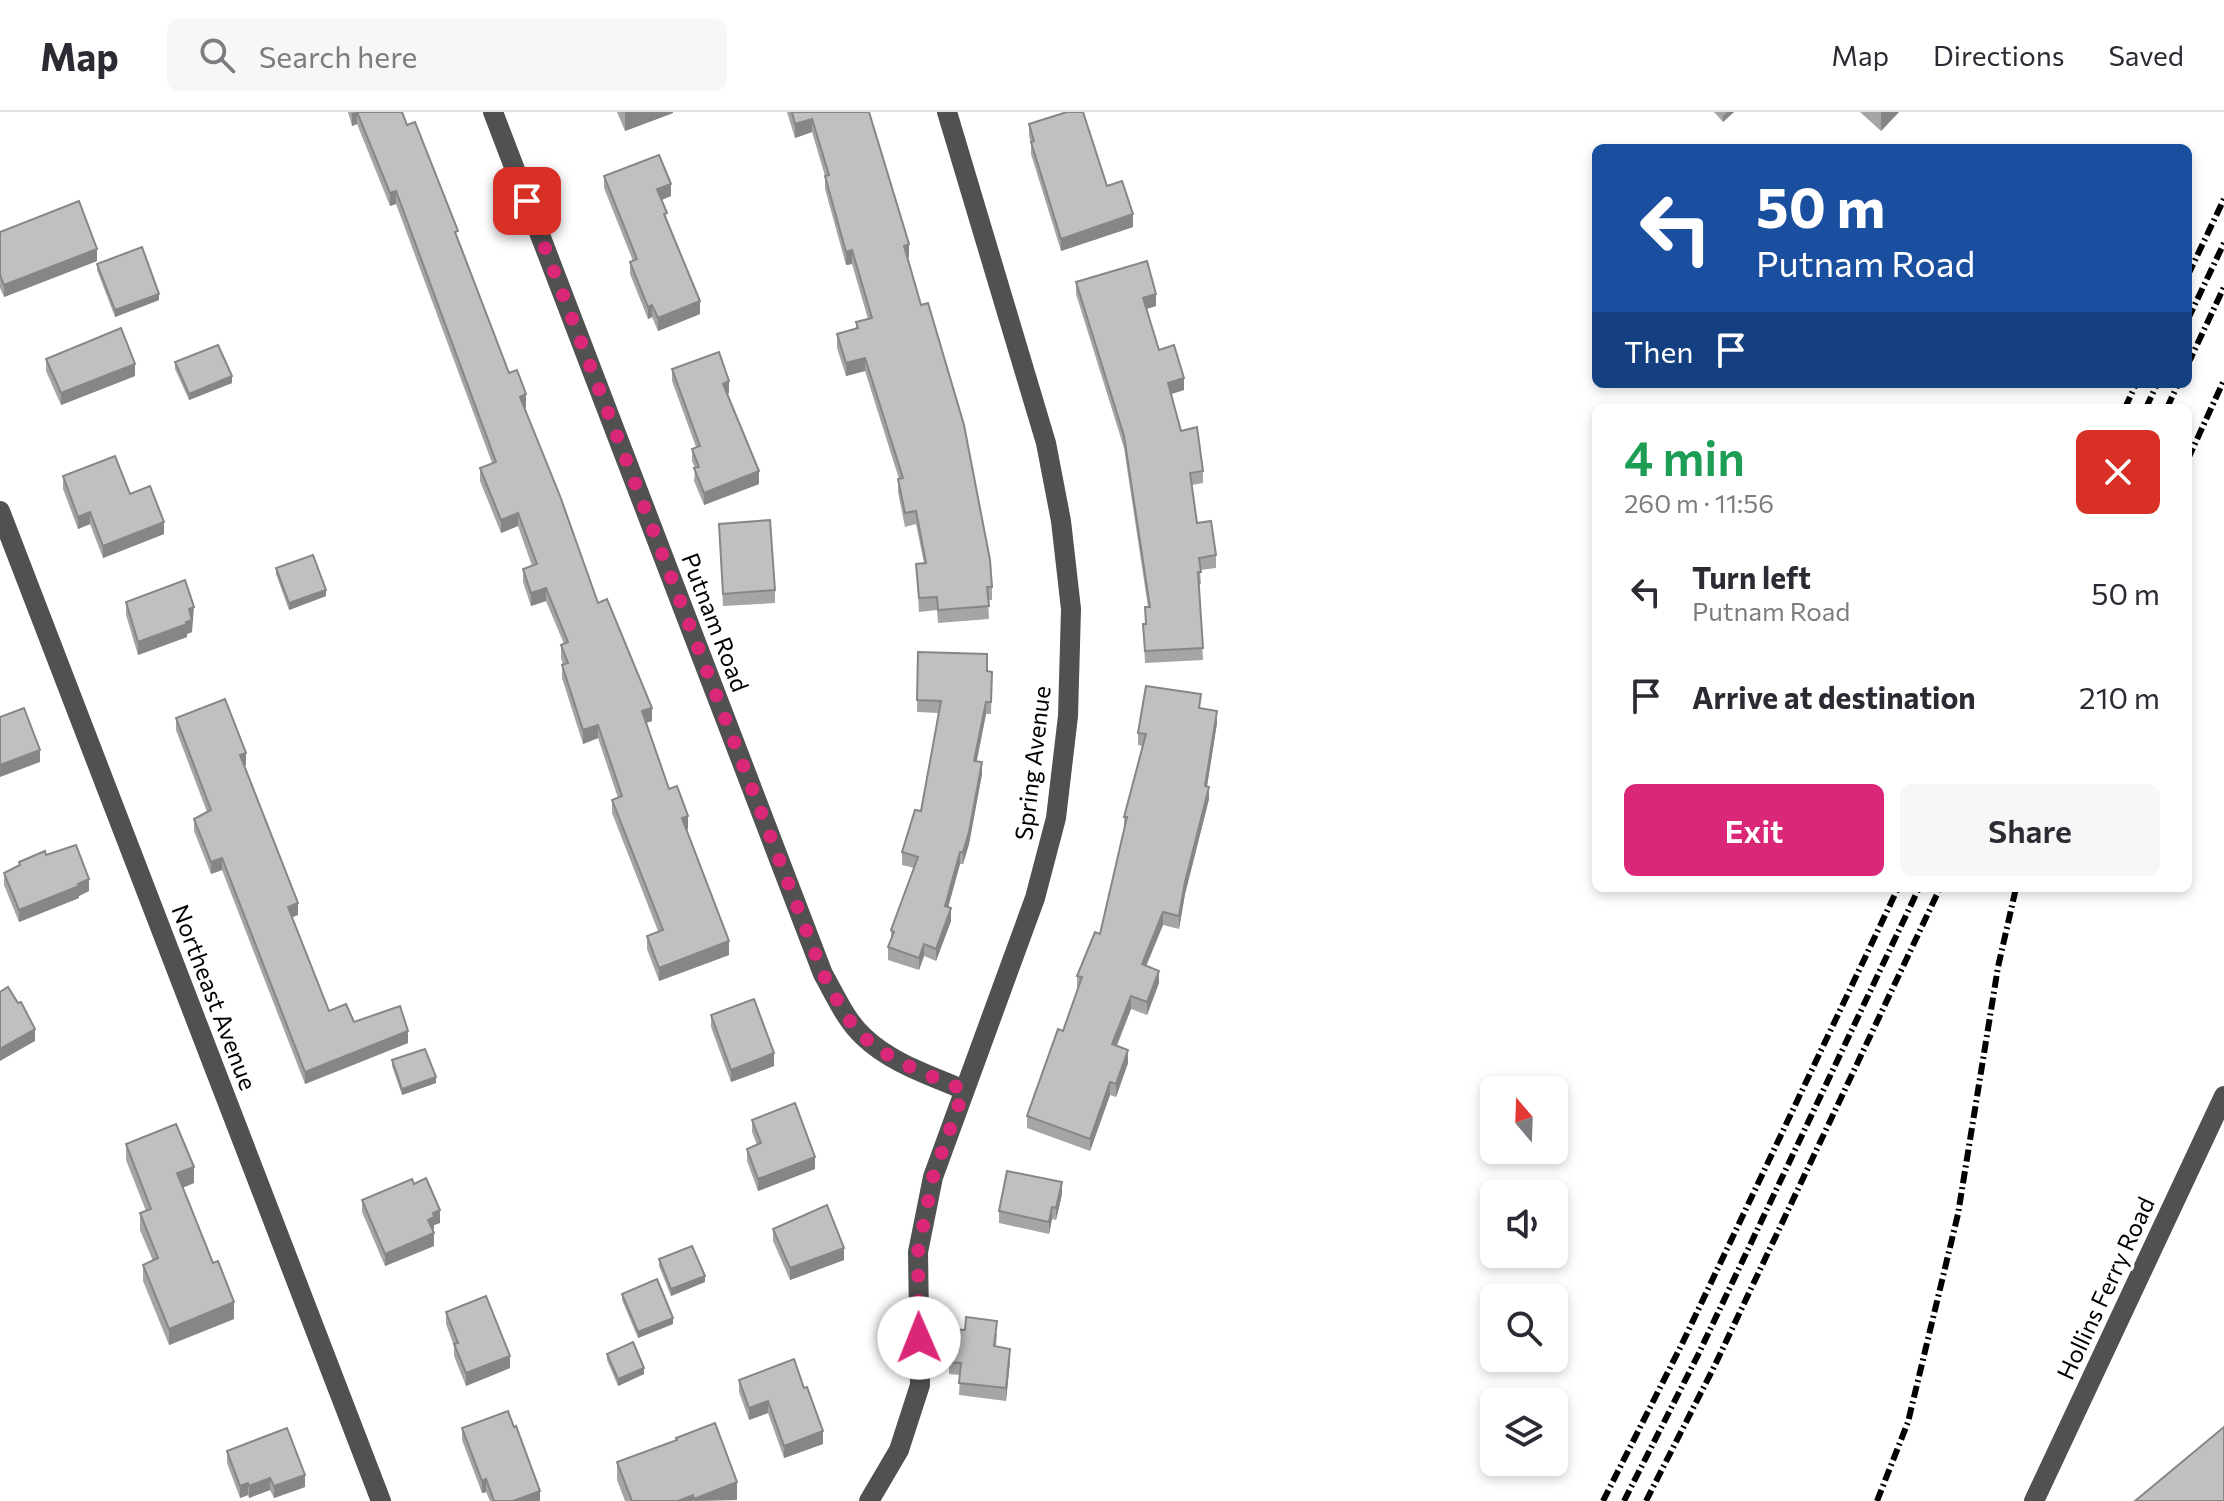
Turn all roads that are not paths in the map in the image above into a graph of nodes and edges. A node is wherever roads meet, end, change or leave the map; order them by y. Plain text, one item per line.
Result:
1 (493, 112) edge
2 (947, 112) edge
3 (0, 511) edge
4 (964, 1090) junction
5 (2221, 1112) edge
6 (381, 1501) edge
7 (869, 1501) edge
8 (2034, 1501) edge

1 - 4 street, Putnam Road
2 - 4 street, Spring Avenue
3 - 6 street, Northeast Avenue
4 - 7 street, Spring Avenue
5 - 8 street, Hollins Ferry Road

